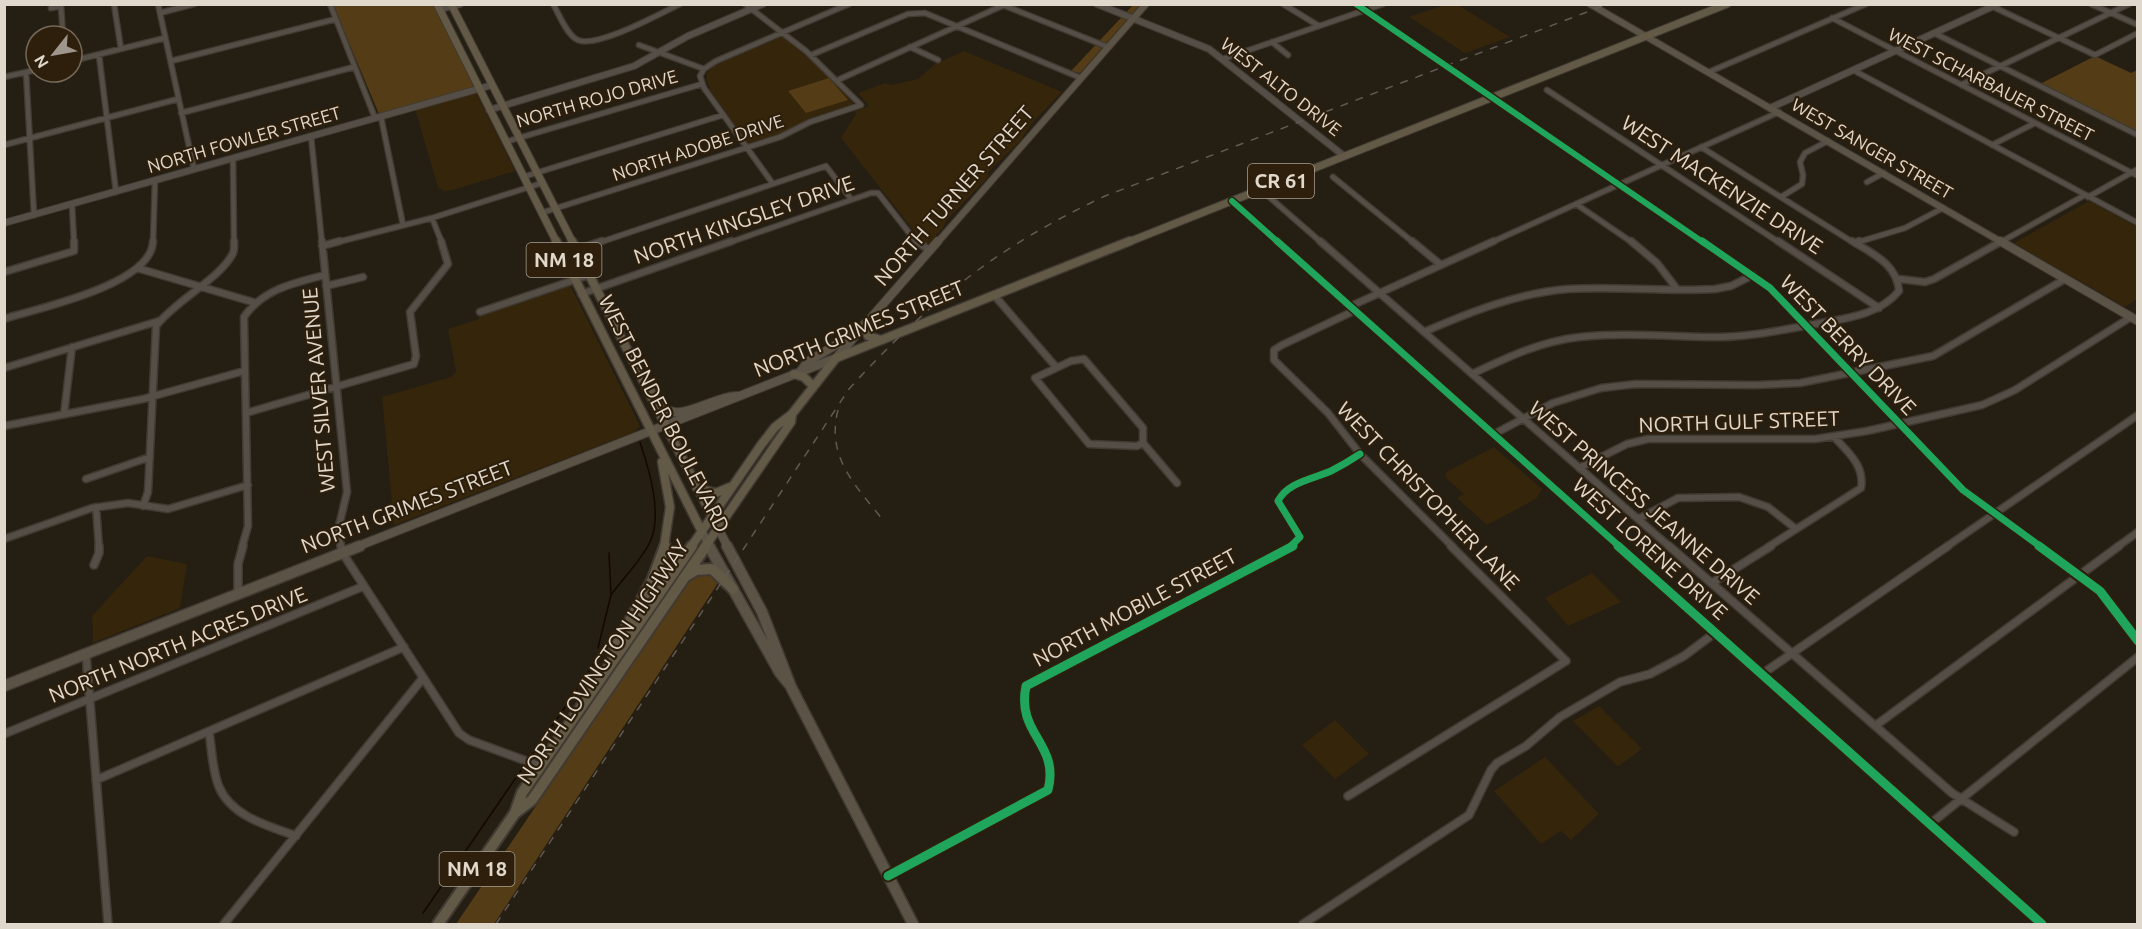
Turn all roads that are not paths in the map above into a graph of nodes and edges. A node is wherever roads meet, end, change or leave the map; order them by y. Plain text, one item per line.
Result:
1 (114, 4) edge
2 (158, 4) edge
3 (194, 4) edge
4 (330, 4) edge
5 (554, 4) edge
6 (680, 4) edge
7 (745, 4) edge
8 (763, 4) edge
9 (849, 4) edge
10 (1097, 4) edge
11 (1146, 4) edge
12 (1283, 4) edge
13 (1356, 4) edge
14 (1383, 4) edge
15 (1590, 4) edge
16 (1727, 4) edge
17 (1866, 4) edge
18 (2091, 4) edge
19 (2129, 4) edge
20 (61, 5) edge
21 (454, 5) edge
22 (1004, 5) edge
23 (1993, 5) edge
24 (439, 7) edge
25 (51, 8) dead end
26 (751, 9) junction
27 (1365, 11) junction
28 (160, 13) junction
29 (2111, 13) junction
30 (1832, 18) junction
31 (336, 19) junction
32 (1133, 19) junction
33 (62, 24) edge
34 (2138, 25) edge
35 (958, 26) junction
36 (1319, 26) junction
37 (783, 32) junction
38 (1934, 33) junction
39 (2138, 33) edge
40 (1647, 36) junction
41 (165, 38) junction
42 (2059, 38) junction
43 (1272, 42) junction
44 (639, 45) dead end
45 (910, 47) junction
46 (1108, 47) junction
47 (121, 49) junction
48 (1895, 51) junction
49 (659, 52) junction
50 (99, 55) junction
51 (811, 55) junction
52 (1288, 55) dead end
53 (84, 58) edge
54 (1223, 59) junction
55 (938, 60) dead end
56 (171, 61) junction
57 (2000, 66) junction
58 (354, 67) junction
59 (704, 69) junction
60 (1853, 70) junction
61 (24, 72) edge
62 (1709, 72) junction
63 (4, 77) edge
64 (1081, 78) junction
65 (840, 79) junction
66 (27, 84) edge
67 (702, 84) junction
68 (492, 85) junction
69 (1961, 85) junction
70 (478, 88) junction
71 (1547, 90) dead end
72 (1492, 97) junction
73 (178, 99) junction
74 (503, 106) junction
75 (1770, 108) junction
76 (489, 110) junction
77 (1779, 112) junction
78 (181, 113) junction
79 (723, 115) junction
80 (378, 117) junction
81 (106, 118) junction
82 (2035, 123) junction
83 (2138, 135) edge
84 (311, 136) junction
85 (30, 138) junction
86 (519, 138) junction
87 (1828, 141) junction
88 (505, 142) junction
89 (4, 145) edge
90 (1992, 145) junction
91 (747, 147) junction
92 (1701, 147) junction
93 (1344, 156) junction
94 (233, 158) junction
95 (1660, 165) junction
96 (2138, 169) edge
97 (194, 170) junction
98 (2131, 172) junction
99 (537, 173) junction
100 (1884, 174) junction
101 (2138, 176) edge
102 (523, 177) junction
103 (1334, 177) dead end
104 (155, 180) junction
105 (1867, 182) dead end
106 (542, 183) junction
107 (773, 184) junction
108 (1620, 184) junction
109 (528, 187) junction
110 (1260, 189) junction
111 (116, 192) junction
112 (2087, 196) junction
113 (1781, 197) junction
114 (851, 199) junction
115 (1232, 201) junction
116 (72, 204) junction
117 (1576, 204) junction
118 (1943, 208) junction
119 (555, 209) junction
120 (541, 213) junction
121 (34, 215) junction
122 (432, 218) junction
123 (4, 223) edge
124 (2138, 223) edge
125 (403, 225) junction
126 (2002, 242) junction
127 (1855, 243) junction
128 (322, 246) junction
129 (576, 250) junction
130 (929, 250) junction
131 (562, 255) junction
132 (1441, 265) junction
133 (137, 268) junction
134 (4, 272) edge
135 (325, 275) junction
136 (589, 275) junction
137 (1753, 275) junction
138 (363, 277) dead end
139 (1899, 279) junction
140 (2065, 279) junction
141 (574, 280) junction
142 (200, 285) junction
143 (326, 286) junction
144 (596, 289) junction
145 (1677, 289) junction
146 (1379, 293) junction
147 (581, 294) junction
148 (994, 295) junction
149 (256, 303) junction
150 (1353, 308) junction
151 (1879, 308) junction
152 (480, 312) dead end
153 (4, 319) edge
154 (2134, 319) edge
155 (159, 321) junction
156 (865, 324) junction
157 (1808, 326) junction
158 (858, 332) junction
159 (1424, 332) junction
160 (881, 340) junction
161 (72, 347) junction
162 (627, 350) junction
163 (612, 355) junction
164 (836, 358) junction
165 (1056, 367) junction
166 (4, 368) edge
167 (244, 371) junction
168 (797, 373) junction
169 (1853, 373) junction
170 (1472, 374) junction
171 (644, 383) junction
172 (813, 386) junction
173 (336, 387) junction
174 (738, 396) junction
175 (152, 397) junction
176 (246, 413) junction
177 (64, 414) junction
178 (792, 414) junction
179 (2138, 415) edge
180 (1523, 419) junction
181 (1899, 424) junction
182 (4, 426) edge
183 (664, 426) junction
184 (650, 431) junction
185 (1494, 434) junction
186 (1834, 437) junction
187 (1143, 443) junction
188 (660, 451) junction
189 (1360, 454) junction
190 (150, 457) junction
191 (1579, 468) junction
192 (86, 479) dead end
193 (736, 481) junction
194 (1178, 483) dead end
195 (248, 485) junction
196 (697, 488) junction
197 (143, 506) junction
198 (96, 507) junction
199 (1994, 514) junction
200 (712, 517) junction
201 (1638, 519) junction
202 (718, 528) junction
203 (1796, 529) junction
204 (702, 532) junction
205 (2138, 532) edge
206 (4, 539) edge
207 (708, 542) junction
208 (342, 552) junction
209 (94, 565) dead end
210 (2078, 574) junction
211 (684, 577) junction
212 (1712, 584) junction
213 (364, 586) junction
214 (732, 589) junction
215 (238, 593) junction
216 (1716, 633) junction
217 (2138, 641) edge
218 (404, 647) junction
219 (1792, 653) junction
220 (86, 654) junction
221 (2138, 657) edge
222 (611, 664) junction
223 (1762, 674) junction
224 (423, 678) junction
225 (4, 686) edge
226 (791, 687) junction
227 (90, 699) junction
228 (1875, 726) junction
229 (209, 732) junction
230 (4, 734) edge
231 (540, 766) junction
232 (96, 780) junction
233 (1348, 796) dead end
234 (1962, 798) junction
235 (515, 813) junction
236 (1930, 824) junction
237 (2014, 832) dead end
238 (296, 836) junction
239 (888, 876) junction
240 (108, 924) edge
241 (224, 924) edge
242 (438, 924) edge
243 (913, 924) edge
244 (1303, 924) edge
245 (2042, 924) edge

1 - 47 street
2 - 28 street
3 - 28 street
4 - 31 street
5 - 6 street
7 - 26 street
8 - 26 street
9 - 37 street, NORTH ROJO DRIVE
10 - 32 street, WEST ALTO DRIVE
11 - 32 main road, NORTH TURNER STREET
12 - 36 street
13 - 27 street, WEST BERRY DRIVE
14 - 27 street
15 - 40 main road, WEST SANGER STREET
16 - 40 main road, NORTH GRIMES STREET / CR 61
17 - 30 street
18 - 29 street
19 - 29 street
20 - 25 street
20 - 33 street
21 - 24 street
21 - 68 main road, NM 18
22 - 35 street
22 - 46 street
23 - 38 street
23 - 42 street
24 - 70 main road, NM 18
26 - 37 street
26 - 49 street
27 - 36 street
27 - 72 street, WEST BERRY DRIVE
28 - 41 street
29 - 34 street
29 - 42 street
30 - 48 street, WEST SCHARBAUER STREET
30 - 62 street
31 - 56 street
31 - 58 street
32 - 46 main road, NORTH TURNER STREET
32 - 54 street, WEST ALTO DRIVE
35 - 45 street
35 - 51 street
35 - 64 street
36 - 43 street
37 - 51 street
37 - 59 street, NORTH ROJO DRIVE
38 - 48 street
38 - 57 street
39 - 42 street
40 - 62 main road, WEST SANGER STREET
40 - 72 main road, NORTH GRIMES STREET / CR 61
41 - 47 street
41 - 56 street
42 - 57 street
43 - 52 street
43 - 54 street
44 - 49 street
45 - 55 street
45 - 65 street
46 - 64 main road, NORTH TURNER STREET
47 - 50 street
48 - 60 street
48 - 69 street, WEST SCHARBAUER STREET
49 - 59 street
49 - 74 street
50 - 53 street
50 - 81 street
51 - 65 street
54 - 93 street, WEST ALTO DRIVE
56 - 73 street
57 - 69 street
57 - 83 street
58 - 78 street
58 - 80 street
59 - 67 street, NORTH ROJO DRIVE
60 - 75 street
60 - 90 street
61 - 63 street
62 - 75 main road, WEST SANGER STREET
64 - 130 main road, NORTH TURNER STREET
65 - 91 street, NORTH ADOBE DRIVE
66 - 85 street
67 - 79 street
67 - 86 street, NORTH ROJO DRIVE
68 - 70 street, NORTH FOWLER STREET
68 - 74 main road, WEST BENDER BOULEVARD / NM 18
69 - 82 street, WEST SCHARBAUER STREET
70 - 76 main road, WEST BENDER BOULEVARD / NM 18
70 - 80 street, NORTH FOWLER STREET
71 - 95 street, WEST MACKENZIE DRIVE
72 - 93 main road, NORTH GRIMES STREET / CR 61
72 - 108 street, WEST BERRY DRIVE
73 - 78 street
73 - 81 street
74 - 76 street
74 - 86 main road, WEST BENDER BOULEVARD / NM 18
75 - 77 main road, WEST SANGER STREET
76 - 88 main road, WEST BENDER BOULEVARD / NM 18
77 - 87 main road, WEST SANGER STREET
77 - 92 street
78 - 97 street
79 - 91 street
79 - 99 street
80 - 84 street, NORTH FOWLER STREET
80 - 125 street
81 - 85 street
81 - 111 street
82 - 90 street
82 - 98 street, WEST SCHARBAUER STREET
84 - 94 street, NORTH FOWLER STREET
84 - 128 street, WEST SILVER AVENUE
85 - 89 street
85 - 121 street
86 - 88 street, NORTH ROJO DRIVE
86 - 99 main road, WEST BENDER BOULEVARD / NM 18
87 - 100 main road, WEST SANGER STREET
87 - 113 street
88 - 102 main road, WEST BENDER BOULEVARD / NM 18
90 - 112 street
91 - 107 street
91 - 119 street, NORTH ADOBE DRIVE
92 - 95 street
92 - 113 street
93 - 110 main road, NORTH GRIMES STREET / CR 61
94 - 97 street, NORTH FOWLER STREET
94 - 142 street
95 - 108 street
95 - 151 street, WEST MACKENZIE DRIVE
96 - 98 street
97 - 104 street, NORTH FOWLER STREET
98 - 101 street, WEST SCHARBAUER STREET
98 - 112 street
99 - 102 street
99 - 106 main road, WEST BENDER BOULEVARD / NM 18
100 - 105 street
100 - 118 main road, WEST SANGER STREET
102 - 109 main road, WEST BENDER BOULEVARD / NM 18
103 - 132 street
104 - 111 street, NORTH FOWLER STREET
104 - 133 street
106 - 109 street
106 - 119 main road, WEST BENDER BOULEVARD / NM 18
107 - 114 street
107 - 129 street
108 - 117 street
108 - 137 street, WEST BERRY DRIVE
109 - 120 main road, WEST BENDER BOULEVARD / NM 18
109 - 122 street
110 - 115 main road, NORTH GRIMES STREET / CR 61
110 - 146 street, WEST PRINCESS JEANNE DRIVE
111 - 116 street, NORTH FOWLER STREET
112 - 124 street
112 - 126 street
113 - 127 street
114 - 130 street, NORTH KINGSLEY DRIVE
114 - 144 street, NORTH KINGSLEY DRIVE
115 - 148 main road, NORTH GRIMES STREET / CR 61
115 - 150 street, WEST LORENE DRIVE
116 - 121 street, NORTH FOWLER STREET
116 - 134 street
117 - 132 street
117 - 145 street
118 - 126 main road, WEST SANGER STREET
118 - 127 street
119 - 120 street, NORTH ADOBE DRIVE
119 - 129 main road, WEST BENDER BOULEVARD / NM 18
120 - 131 main road, WEST BENDER BOULEVARD / NM 18
121 - 123 street, NORTH FOWLER STREET
122 - 125 street
122 - 173 street
125 - 128 street
126 - 139 street
126 - 140 main road, WEST SANGER STREET
127 - 139 street
128 - 135 street, WEST SILVER AVENUE
129 - 131 street
129 - 136 main road, WEST BENDER BOULEVARD / NM 18
130 - 156 main road, NORTH TURNER STREET
131 - 141 main road, WEST BENDER BOULEVARD / NM 18
132 - 146 street
133 - 142 street
133 - 153 street
135 - 143 street, WEST SILVER AVENUE
135 - 149 street
136 - 141 street
136 - 144 main road, WEST BENDER BOULEVARD / NM 18
137 - 145 street
137 - 157 street, WEST BERRY DRIVE
138 - 143 street
139 - 151 street
140 - 154 main road, WEST SANGER STREET
140 - 169 street
141 - 147 main road, WEST BENDER BOULEVARD / NM 18
141 - 152 street
142 - 149 street
142 - 155 street
143 - 173 street, WEST SILVER AVENUE
144 - 147 street, NORTH KINGSLEY DRIVE
144 - 162 main road, WEST BENDER BOULEVARD / NM 18
145 - 159 street
146 - 150 street
146 - 159 street, WEST PRINCESS JEANNE DRIVE
147 - 163 main road, WEST BENDER BOULEVARD / NM 18
148 - 160 main road, NORTH GRIMES STREET / CR 61
148 - 165 street
149 - 167 street
150 - 185 street, WEST LORENE DRIVE
150 - 189 street, WEST CHRISTOPHER LANE
151 - 157 street
154 - 181 street, NORTH GULF STREET
155 - 161 street
155 - 175 street
156 - 158 main road, NORTH TURNER STREET
156 - 160 main road
157 - 169 street, WEST BERRY DRIVE
157 - 170 street
158 - 164 main road, NORTH TURNER STREET
158 - 168 main road
159 - 170 street, WEST PRINCESS JEANNE DRIVE
160 - 164 main road, NORTH GRIMES STREET / CR 61
161 - 166 street
161 - 177 street
162 - 163 main road
162 - 171 main road, WEST BENDER BOULEVARD / NM 18
163 - 184 main road, WEST BENDER BOULEVARD / NM 18
164 - 168 main road, NORTH GRIMES STREET / CR 61
164 - 172 main road, NORTH TURNER STREET
165 - 187 street
165 - 187 street
167 - 175 street
167 - 176 street
168 - 172 main road
168 - 174 main road, NORTH GRIMES STREET / CR 61
169 - 180 street
169 - 181 street, WEST BERRY DRIVE
170 - 180 street, WEST PRINCESS JEANNE DRIVE
171 - 174 main road
171 - 183 main road, WEST BENDER BOULEVARD / NM 18
172 - 178 main road, NORTH TURNER STREET
173 - 176 street
173 - 208 street, WEST SILVER AVENUE
174 - 183 main road, NORTH GRIMES STREET / CR 61
175 - 177 street
175 - 190 street
176 - 195 street
177 - 182 street
178 - 193 main road, NORTH TURNER STREET
178 - 202 main road, NORTH TURNER STREET
179 - 199 street
180 - 185 street
180 - 191 street, WEST PRINCESS JEANNE DRIVE
181 - 186 street, NORTH GULF STREET
181 - 199 street, WEST BERRY DRIVE
183 - 184 main road, NORTH GRIMES STREET / CR 61
183 - 196 main road, WEST BENDER BOULEVARD / NM 18
184 - 188 main road, WEST BENDER BOULEVARD / NM 18
184 - 208 main road, NORTH GRIMES STREET / CR 61
185 - 216 street, WEST LORENE DRIVE
186 - 191 street, NORTH GULF STREET
186 - 203 street
187 - 194 street
188 - 204 main road, WEST BENDER BOULEVARD / NM 18
188 - 222 main road
189 - 233 street, WEST CHRISTOPHER LANE
189 - 239 street, NORTH MOBILE STREET
190 - 192 street
190 - 197 street
191 - 201 street, WEST PRINCESS JEANNE DRIVE
193 - 196 main road
193 - 200 main road, NORTH TURNER STREET
195 - 197 street
195 - 215 street
196 - 200 main road, WEST BENDER BOULEVARD / NM 18
197 - 198 street
198 - 206 street
198 - 209 street
199 - 210 street, WEST BERRY DRIVE
199 - 219 street
200 - 202 main road, WEST BENDER BOULEVARD / NM 18
200 - 204 main road, NORTH TURNER STREET
201 - 203 street
201 - 212 street, WEST PRINCESS JEANNE DRIVE
202 - 207 main road, NORTH LOVINGTON HIGHWAY / NM 18
202 - 226 main road, WEST BENDER BOULEVARD
203 - 212 street
204 - 207 main road, WEST BENDER BOULEVARD
204 - 222 main road, NORTH LOVINGTON HIGHWAY / NM 18
205 - 210 street
207 - 211 main road, NORTH LOVINGTON HIGHWAY / NM 18
207 - 214 main road, WEST BENDER BOULEVARD
208 - 213 street
208 - 215 main road, NORTH GRIMES STREET / CR 61
210 - 217 street, WEST BERRY DRIVE
210 - 228 street
211 - 214 main road
211 - 235 main road, NORTH LOVINGTON HIGHWAY / NM 18
212 - 219 street, WEST PRINCESS JEANNE DRIVE
213 - 218 street
213 - 227 street, NORTH NORTH ACRES DRIVE
214 - 226 main road, WEST BENDER BOULEVARD
215 - 220 main road, NORTH GRIMES STREET / CR 61
216 - 223 street, WEST LORENE DRIVE
216 - 244 street
218 - 224 street
218 - 229 street
219 - 223 street
219 - 228 street, WEST PRINCESS JEANNE DRIVE
220 - 225 main road, NORTH GRIMES STREET / CR 61
220 - 227 street
221 - 234 street
222 - 231 main road, NORTH LOVINGTON HIGHWAY / NM 18
223 - 236 street, WEST LORENE DRIVE
224 - 231 street
224 - 238 street
226 - 239 main road, WEST BENDER BOULEVARD
227 - 230 street, NORTH NORTH ACRES DRIVE
227 - 232 street
228 - 234 street, WEST PRINCESS JEANNE DRIVE
229 - 232 street
229 - 238 street
231 - 235 main road, NORTH LOVINGTON HIGHWAY / NM 18
232 - 240 street
234 - 236 street
234 - 237 street, WEST PRINCESS JEANNE DRIVE
235 - 242 main road, NORTH LOVINGTON HIGHWAY / NM 18
236 - 245 street, WEST LORENE DRIVE
238 - 241 street
239 - 243 main road, WEST BENDER BOULEVARD

